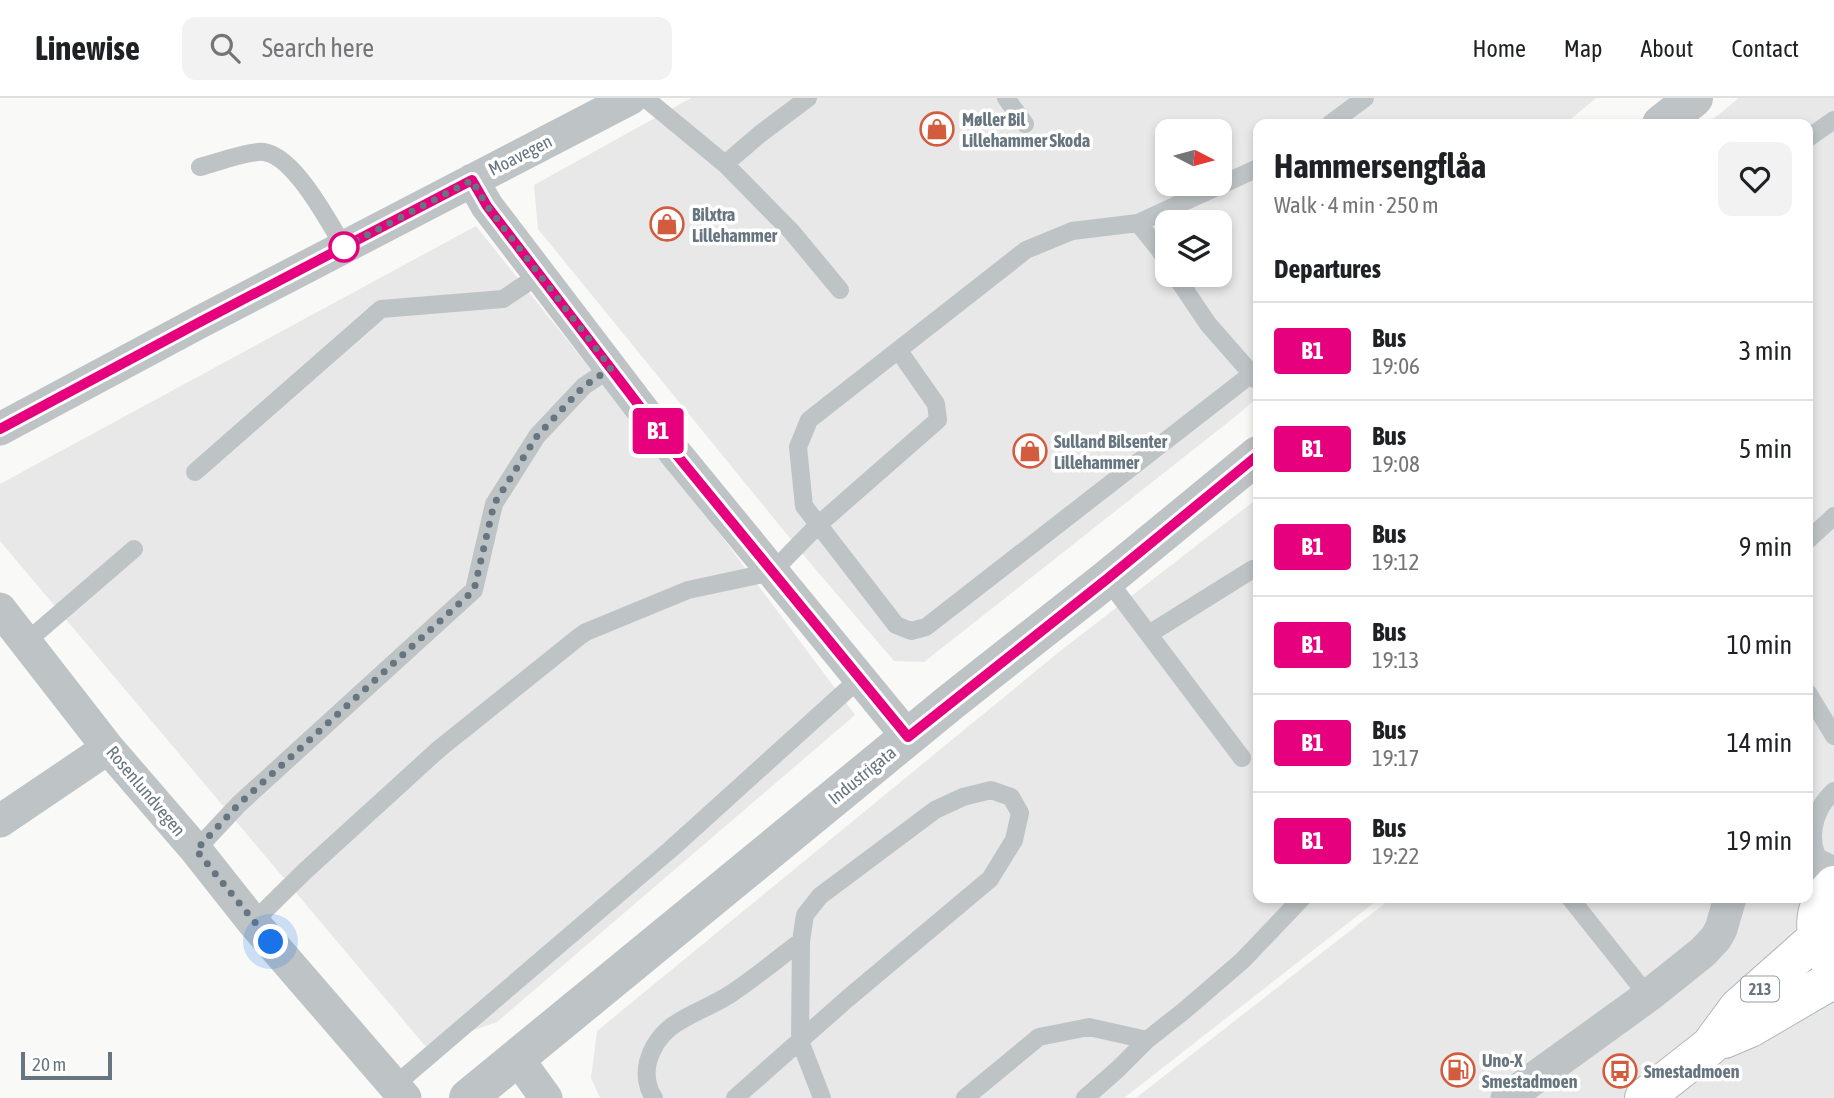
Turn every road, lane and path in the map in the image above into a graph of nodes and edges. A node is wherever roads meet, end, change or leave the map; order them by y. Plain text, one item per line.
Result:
1 (631, 98) edge
2 (645, 98) edge
3 (808, 98) edge
4 (1006, 98) edge
5 (1365, 98) edge
6 (1694, 98) edge
7 (1336, 119) edge
8 (1667, 119) edge
9 (1834, 120) edge
10 (1025, 124) dead end
11 (1813, 135) edge
12 (725, 164) junction
13 (200, 167) dead end
14 (1253, 170) edge
15 (472, 180) junction
16 (1138, 223) junction
17 (1155, 244) edge
18 (344, 247) junction
19 (540, 275) junction
20 (1183, 287) edge
21 (840, 290) dead end
22 (898, 351) junction
23 (611, 368) junction
24 (1253, 372) edge
25 (1253, 377) edge
26 (0, 429) edge
27 (1253, 459) edge
28 (195, 472) dead end
29 (1834, 516) edge
30 (818, 525) junction
31 (1813, 535) edge
32 (134, 549) dead end
33 (1253, 571) edge
34 (772, 572) junction
35 (1107, 579) junction
36 (0, 609) edge
37 (1149, 634) junction
38 (26, 642) junction
39 (859, 679) junction
40 (1813, 701) edge
41 (1834, 736) edge
42 (908, 737) junction
43 (108, 748) junction
44 (1242, 758) dead end
45 (1834, 791) edge
46 (0, 821) edge
47 (196, 850) junction
48 (1825, 874) edge
49 (1297, 903) edge
50 (1574, 903) edge
51 (1729, 903) edge
52 (253, 922) junction
53 (802, 941) junction
54 (1826, 951) edge
55 (1834, 979) edge
56 (1648, 996) junction
57 (1147, 1040) junction
58 (800, 1041) junction
59 (1710, 1046) junction
60 (518, 1059) junction
61 (399, 1092) edge
62 (468, 1098) edge
63 (546, 1098) edge
64 (654, 1098) edge
65 (735, 1098) edge
66 (822, 1098) edge
67 (965, 1098) edge
68 (1084, 1098) edge
69 (1507, 1098) edge
70 (1644, 1098) edge

1 - 15 street, Moavegen
2 - 12 lane
3 - 12 lane
4 - 10 lane
5 - 7 lane
6 - 8 street
9 - 11 lane
12 - 21 lane
13 - 18 lane
14 - 16 lane
15 - 18 street, Moavegen
15 - 19 street
16 - 17 lane
16 - 22 lane
18 - 26 street, Moavegen
19 - 23 street
19 - 28 lane
20 - 24 lane
22 - 30 lane
22 - 30 lane
23 - 34 street
23 - 47 lane
25 - 30 lane
27 - 35 street, Industrigata
29 - 31 lane
30 - 34 lane
32 - 38 lane
33 - 37 lane
34 - 39 street
34 - 52 lane
35 - 37 lane
35 - 42 street, Industrigata
36 - 38 street, Rosenlundvegen
37 - 44 lane
38 - 43 street, Rosenlundvegen
39 - 42 street
39 - 61 lane
40 - 41 lane
42 - 60 street, Industrigata
43 - 46 street
43 - 47 street, Rosenlundvegen
45 - 48 lane
47 - 52 street, Rosenlundvegen
48 - 54 main road, 213
49 - 57 lane
50 - 56 lane
51 - 56 street
52 - 61 street, Rosenlundvegen
53 - 58 lane
53 - 58 lane
53 - 64 lane
54 - 59 main road, 213
55 - 59 main road, 213
56 - 69 street
57 - 67 lane
57 - 68 lane
58 - 65 lane
58 - 66 lane
59 - 70 main road, 213
60 - 62 street, Industrigata
60 - 63 street

